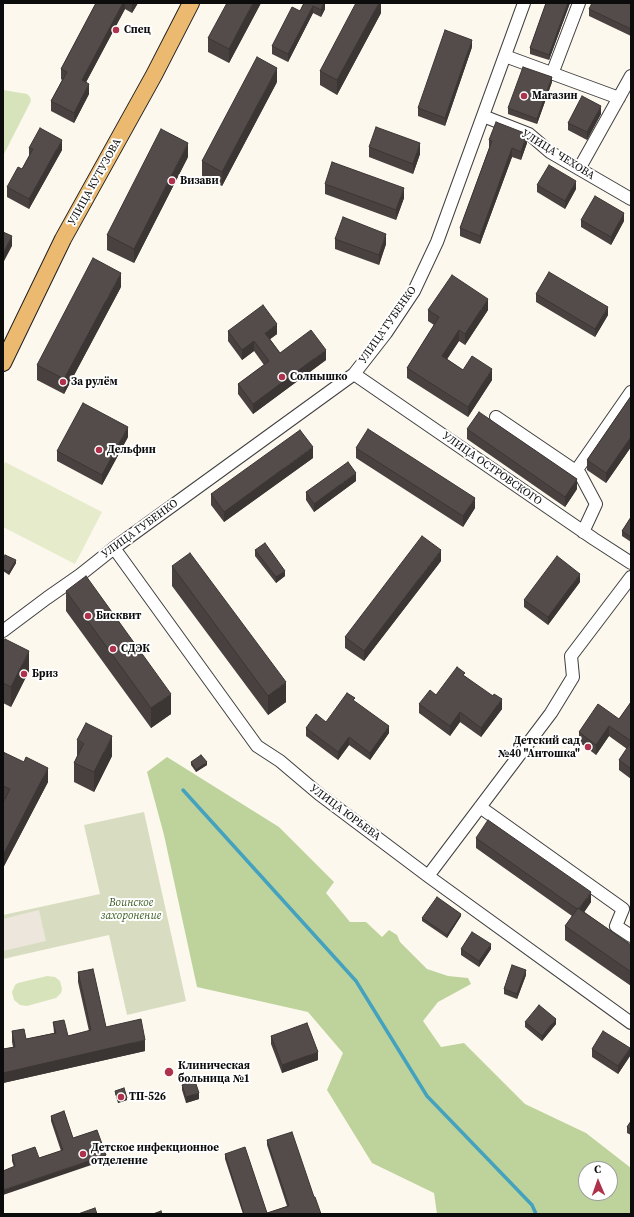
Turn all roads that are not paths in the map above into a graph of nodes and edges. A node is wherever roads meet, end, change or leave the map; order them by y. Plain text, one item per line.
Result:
1 (191, 3) edge
2 (524, 3) edge
3 (579, 3) edge
4 (505, 56) junction
5 (552, 74) junction
6 (631, 76) edge
7 (620, 98) junction
8 (483, 116) junction
9 (579, 169) junction
10 (631, 199) edge
11 (3, 364) edge
12 (354, 374) junction
13 (631, 392) edge
14 (496, 416) dead end
15 (576, 471) junction
16 (583, 532) junction
17 (114, 548) junction
18 (631, 562) edge
19 (631, 577) edge
20 (3, 632) edge
21 (480, 807) junction
22 (428, 876) junction
23 (631, 936) edge
24 (631, 1023) edge

1 - 11 main road, УЛИЦА КУТУЗОВА
2 - 4 street, УЛИЦА ГУБЕНКО
3 - 5 street
4 - 5 street
4 - 8 street, УЛИЦА ГУБЕНКО
5 - 7 street
6 - 7 street
7 - 9 street
8 - 9 street, УЛИЦА ЧЕХОВА
8 - 12 street, УЛИЦА ГУБЕНКО
9 - 10 street, УЛИЦА ЧЕХОВА
12 - 16 street, УЛИЦА ОСТРОВСКОГО
12 - 17 street, УЛИЦА ГУБЕНКО
13 - 15 street
14 - 15 street
15 - 16 street
16 - 18 street, УЛИЦА ОСТРОВСКОГО
17 - 20 street, УЛИЦА ГУБЕНКО
17 - 22 street, УЛИЦА ЮРЬЕВА
19 - 21 street
21 - 22 street
21 - 23 street
22 - 24 street, УЛИЦА ЮРЬЕВА

